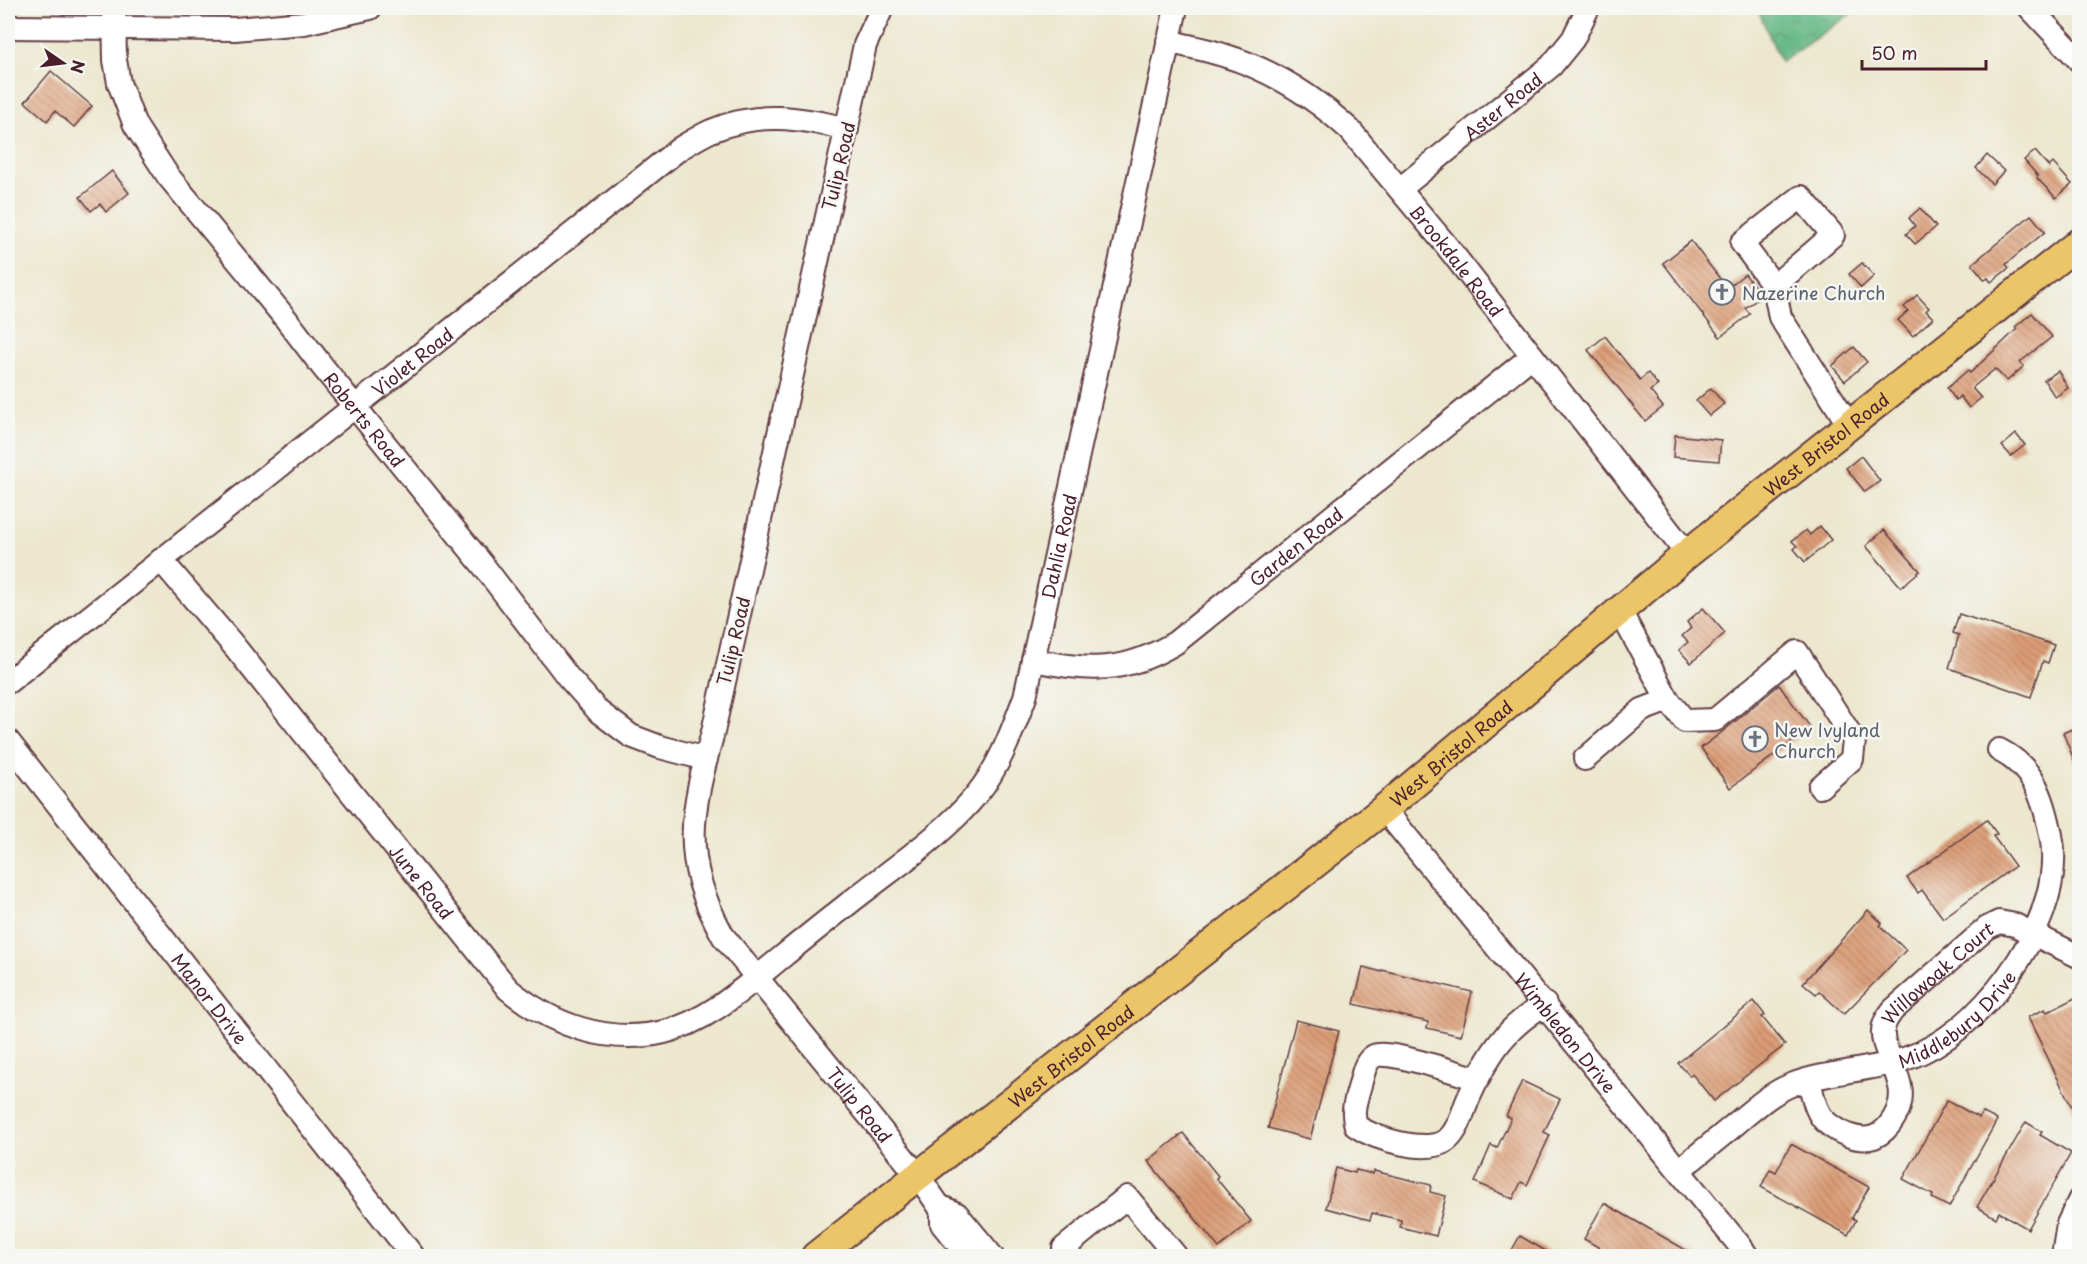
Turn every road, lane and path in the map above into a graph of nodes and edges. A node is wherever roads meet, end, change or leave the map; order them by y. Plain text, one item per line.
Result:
1 (370, 8) edge
2 (882, 8) edge
3 (1176, 8) edge
4 (1588, 8) edge
5 (2030, 8) edge
6 (114, 17) edge
7 (8, 27) edge
8 (1168, 41) junction
9 (2079, 61) edge
10 (847, 129) junction
11 (1400, 189) junction
12 (2079, 242) edge
13 (1774, 286) dead end
14 (1531, 357) junction
15 (354, 406) junction
16 (1849, 425) junction
17 (1687, 554) junction
18 (161, 560) junction
19 (1620, 610) junction
20 (1033, 660) junction
21 (8, 682) edge
22 (1668, 700) junction
23 (8, 741) edge
24 (1999, 750) dead end
25 (706, 759) junction
26 (1585, 759) dead end
27 (1820, 788) dead end
28 (1384, 808) junction
29 (2033, 934) junction
30 (2079, 957) edge
31 (756, 978) junction
32 (1545, 1004) junction
33 (1892, 1063) junction
34 (1478, 1079) junction
35 (1809, 1081) junction
36 (1679, 1170) junction
37 (919, 1177) junction
38 (2079, 1199) edge
39 (939, 1206) junction
40 (413, 1257) edge
41 (816, 1257) edge
42 (968, 1257) edge
43 (992, 1257) edge
44 (1071, 1257) edge
45 (1176, 1257) edge
46 (1747, 1257) edge
47 (2063, 1257) edge

1 - 6 street
2 - 10 street, Tulip Road
3 - 8 street, Dahlia Road
4 - 11 street, Aster Road
5 - 9 street
6 - 7 street
6 - 15 street, Roberts Road
8 - 11 street, Brookdale Road
8 - 20 street, Dahlia Road
10 - 15 street, Violet Road
10 - 25 street, Tulip Road
11 - 14 street, Brookdale Road
12 - 16 main road, West Bristol Road
13 - 16 street
14 - 17 street, Brookdale Road
14 - 20 street, Garden Road
15 - 18 street, Violet Road
15 - 25 street, Roberts Road
16 - 17 main road, West Bristol Road
17 - 19 main road, West Bristol Road
18 - 21 street, Violet Road
18 - 31 street, June Road
19 - 22 street
19 - 28 main road, West Bristol Road
20 - 31 street, Dahlia Road
22 - 26 street
22 - 27 street
23 - 40 street, Manor Drive
24 - 29 street, Middlebury Drive
25 - 31 street, Tulip Road
28 - 32 street, Wimbledon Drive
28 - 37 main road, West Bristol Road
29 - 30 street, Willowoak Court
29 - 33 street, Middlebury Drive
29 - 33 street, Willowoak Court
31 - 37 street, Tulip Road
32 - 34 street
32 - 36 street, Wimbledon Drive
33 - 35 street, Middlebury Drive
33 - 35 street, Willowoak Court
34 - 34 street
35 - 36 street, Middlebury Drive
36 - 46 street, Wimbledon Drive
37 - 39 street, Tulip Road
37 - 41 main road, West Bristol Road
38 - 47 street
39 - 42 street, Tulip Road
39 - 43 street, Tulip Road
44 - 45 street

